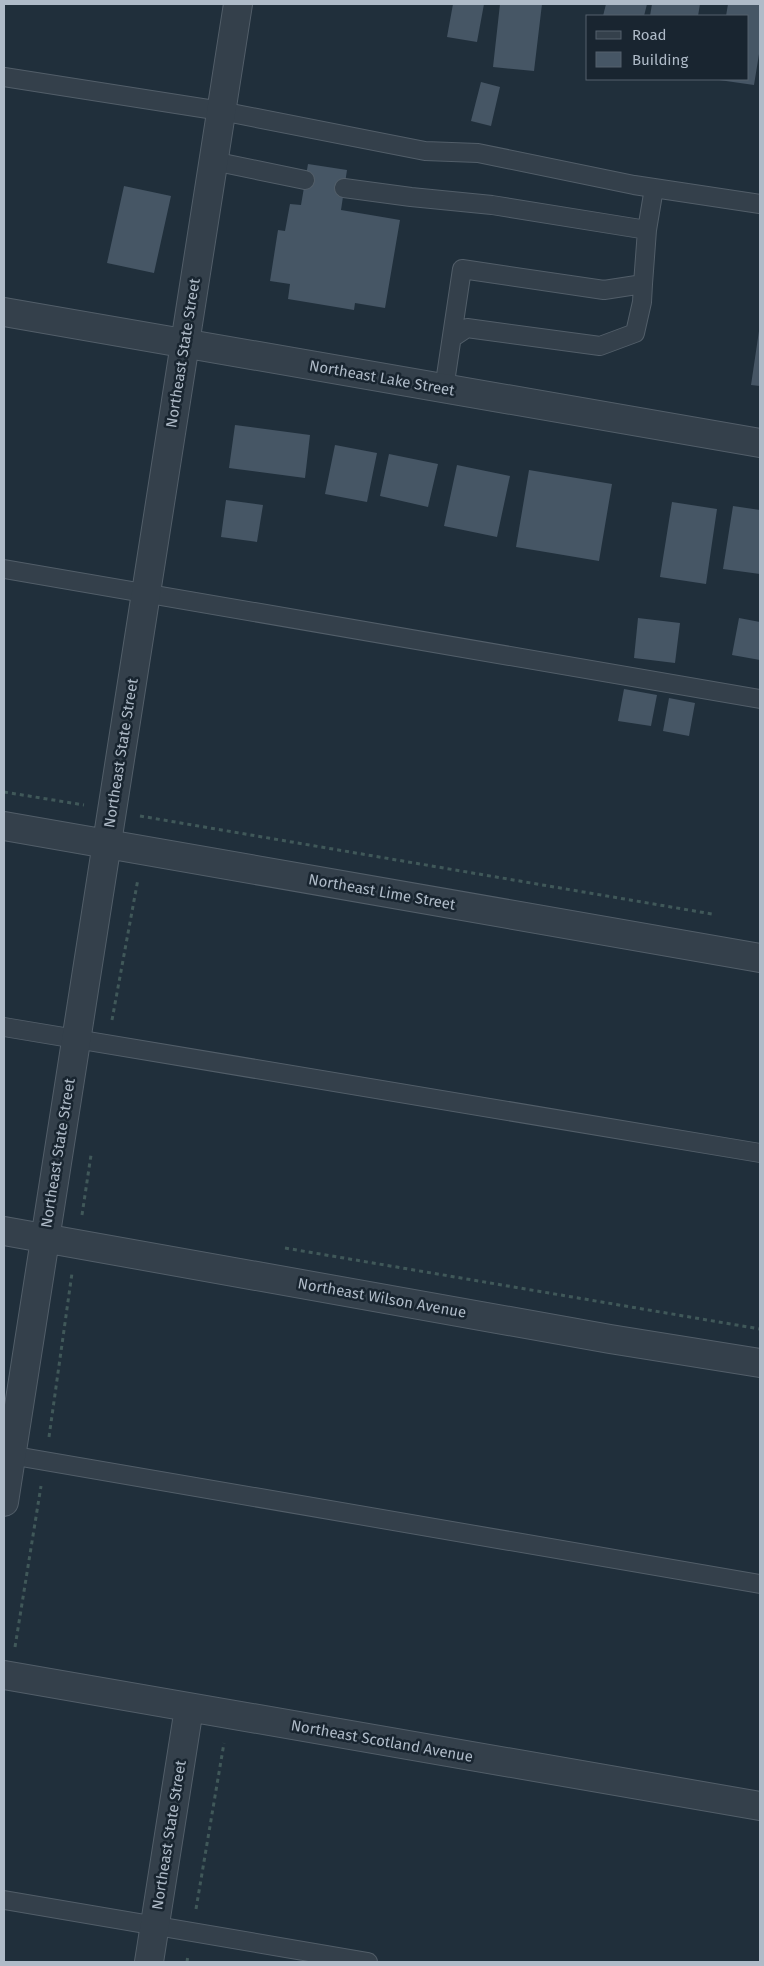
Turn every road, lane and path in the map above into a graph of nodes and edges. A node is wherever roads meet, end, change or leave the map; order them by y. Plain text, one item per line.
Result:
1 (238, 4) edge
2 (4, 76) edge
3 (221, 111) junction
4 (213, 161) junction
5 (306, 180) dead end
6 (344, 188) dead end
7 (654, 188) junction
8 (760, 204) edge
9 (647, 230) junction
10 (643, 284) junction
11 (4, 312) edge
12 (452, 338) junction
13 (184, 344) junction
14 (444, 389) junction
15 (760, 443) edge
16 (4, 568) edge
17 (146, 593) junction
18 (760, 699) edge
19 (4, 792) edge
20 (112, 811) junction
21 (4, 826) edge
22 (93, 841) junction
23 (138, 877) dead end
24 (712, 914) dead end
25 (760, 958) edge
26 (4, 1026) edge
27 (76, 1039) junction
28 (108, 1044) junction
29 (92, 1147) dead end
30 (760, 1153) edge
31 (50, 1207) junction
32 (82, 1213) junction
33 (91, 1215) dead end
34 (4, 1231) edge
35 (45, 1238) junction
36 (80, 1244) junction
37 (284, 1248) dead end
38 (760, 1329) edge
39 (760, 1362) edge
40 (7, 1455) edge
41 (4, 1502) edge
42 (760, 1584) edge
43 (4, 1675) edge
44 (189, 1708) junction
45 (224, 1742) dead end
46 (760, 1806) edge
47 (4, 1900) edge
48 (155, 1926) junction
49 (192, 1932) junction
50 (149, 1962) edge
51 (187, 1962) edge
52 (368, 1962) edge

1 - 3 street, Northeast State Street
2 - 3 lane
3 - 4 street, Northeast State Street
3 - 7 lane
4 - 5 lane
4 - 13 street, Northeast State Street
6 - 9 lane
7 - 8 lane
7 - 9 lane
9 - 10 lane
10 - 12 lane
10 - 12 lane
11 - 13 street, Northeast Lake Street
12 - 14 lane
13 - 14 street, Northeast Lake Street
13 - 17 street, Northeast State Street
14 - 15 street, Northeast Lake Street
16 - 17 lane
17 - 18 lane
17 - 20 street, Northeast State Street
19 - 22 path
20 - 22 street, Northeast State Street
20 - 24 path
21 - 22 street, Northeast Lime Street
22 - 25 street, Northeast Lime Street
22 - 27 street, Northeast State Street
23 - 28 path
26 - 27 lane
27 - 28 lane
27 - 31 street, Northeast State Street
28 - 30 lane
29 - 32 path
31 - 32 path
31 - 35 street, Northeast State Street
32 - 33 path
32 - 36 path
34 - 35 street, Northeast Wilson Avenue
35 - 36 street, Northeast Wilson Avenue
35 - 40 street, Northeast State Street
36 - 39 street, Northeast Wilson Avenue
37 - 38 path
40 - 41 street, Northeast State Street
40 - 42 lane
43 - 44 street, Northeast Scotland Avenue
44 - 46 street, Northeast Scotland Avenue
44 - 48 street, Northeast State Street
45 - 49 path
47 - 48 lane
48 - 49 lane
48 - 50 street, Northeast State Street
49 - 51 path
49 - 52 lane

